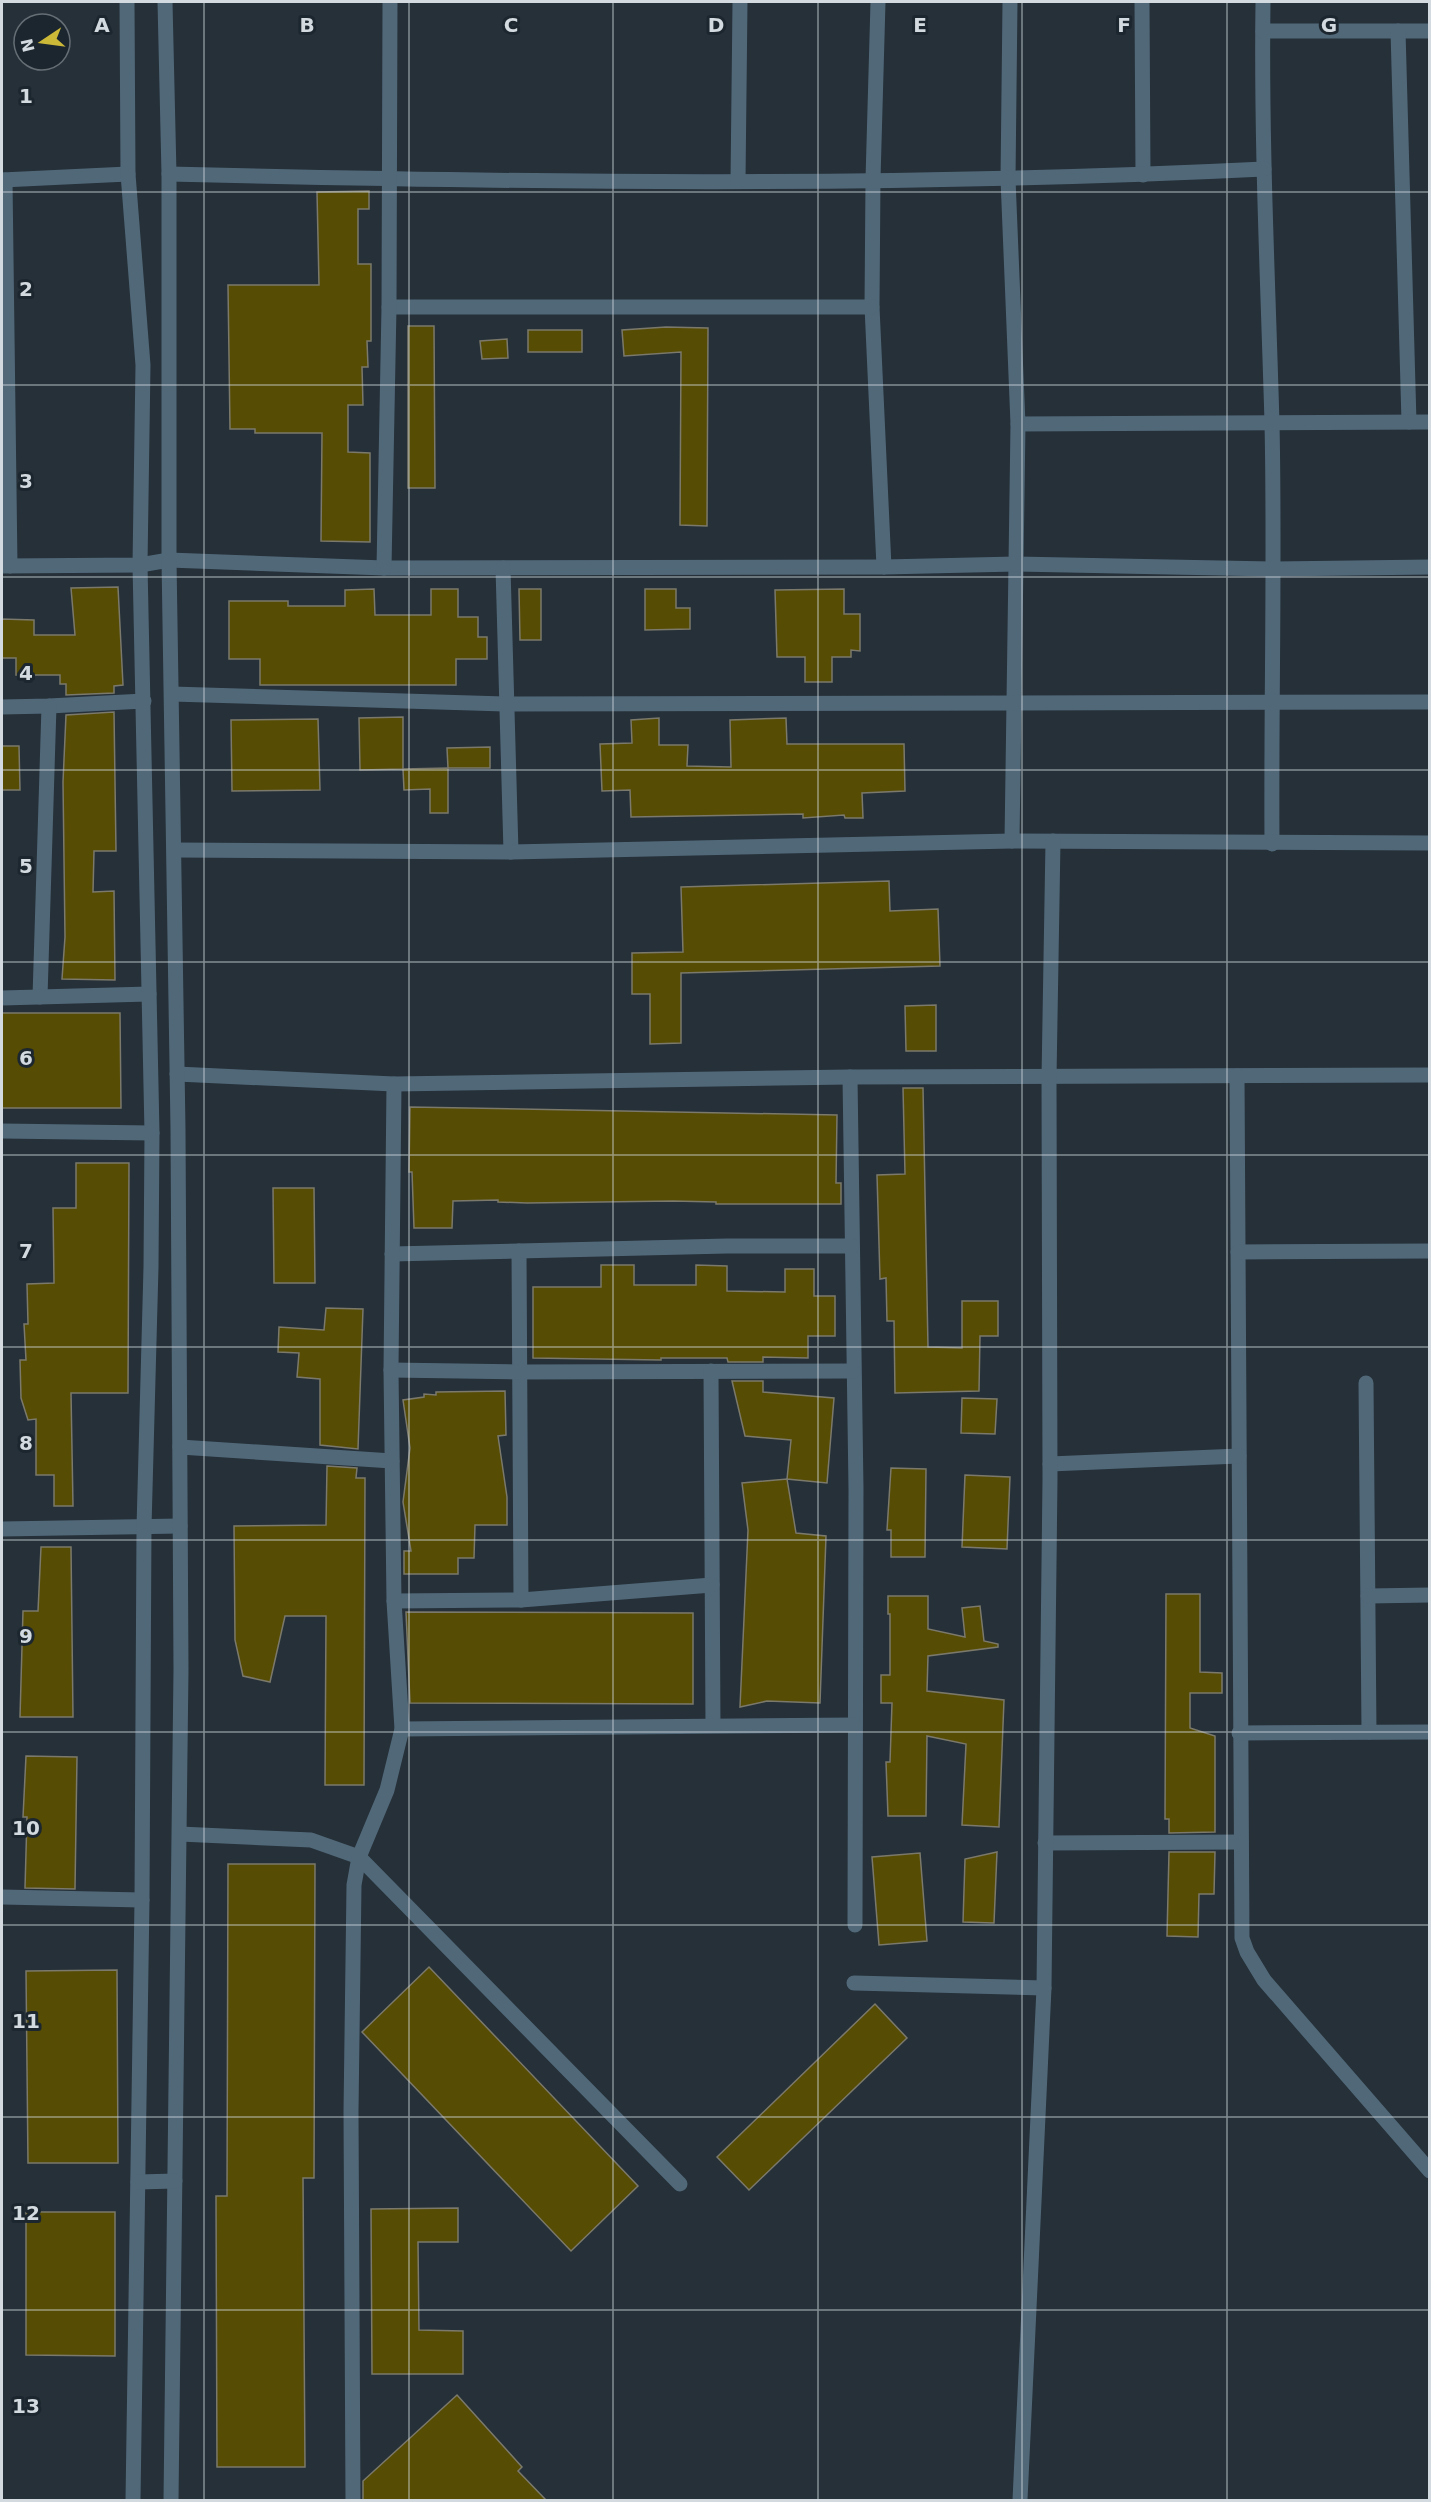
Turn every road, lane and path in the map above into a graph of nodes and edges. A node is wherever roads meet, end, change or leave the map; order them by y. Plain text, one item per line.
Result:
1 (127, 2) edge
2 (165, 2) edge
3 (390, 2) edge
4 (740, 2) edge
5 (878, 2) edge
6 (1010, 2) edge
7 (1142, 2) edge
8 (1263, 2) edge
9 (1263, 31) junction
10 (1398, 31) junction
11 (1430, 31) edge
12 (1263, 169) junction
13 (128, 174) junction
14 (169, 174) junction
15 (1143, 175) junction
16 (389, 179) junction
17 (873, 179) junction
18 (1008, 179) junction
19 (3, 180) edge
20 (738, 181) junction
21 (388, 307) junction
22 (872, 307) junction
23 (1409, 422) junction
24 (1430, 422) edge
25 (1272, 423) junction
26 (1018, 424) junction
27 (4, 425) edge
28 (169, 560) junction
29 (140, 564) junction
30 (1016, 564) junction
31 (5, 566) edge
32 (884, 567) junction
33 (1430, 567) edge
34 (384, 568) junction
35 (502, 568) junction
36 (1274, 569) junction
37 (172, 694) junction
38 (144, 701) junction
39 (1271, 702) junction
40 (1430, 702) edge
41 (1013, 703) junction
42 (505, 704) junction
43 (49, 706) junction
44 (2, 707) edge
45 (1012, 841) junction
46 (1053, 841) junction
47 (1430, 843) edge
48 (1272, 844) junction
49 (175, 850) junction
50 (511, 852) junction
51 (149, 994) junction
52 (2, 998) edge
53 (40, 998) junction
54 (177, 1074) junction
55 (1430, 1075) edge
56 (1237, 1076) junction
57 (850, 1077) junction
58 (1049, 1078) junction
59 (394, 1084) junction
60 (2, 1131) edge
61 (152, 1133) junction
62 (852, 1246) junction
63 (519, 1251) junction
64 (1430, 1251) edge
65 (1238, 1252) junction
66 (392, 1254) junction
67 (391, 1370) junction
68 (711, 1371) junction
69 (853, 1371) junction
70 (521, 1372) junction
71 (1366, 1383) dead end
72 (180, 1447) junction
73 (1239, 1456) junction
74 (392, 1461) junction
75 (1050, 1464) junction
76 (180, 1526) junction
77 (144, 1527) junction
78 (2, 1529) edge
79 (712, 1585) junction
80 (1430, 1595) edge
81 (1368, 1596) junction
82 (521, 1600) junction
83 (394, 1601) junction
84 (713, 1725) junction
85 (854, 1725) junction
86 (402, 1729) junction
87 (1369, 1732) junction
88 (1430, 1732) edge
89 (1239, 1733) junction
90 (180, 1834) junction
91 (1241, 1842) junction
92 (1045, 1843) junction
93 (359, 1857) junction
94 (2, 1897) edge
95 (141, 1900) junction
96 (855, 1925) dead end
97 (854, 1983) dead end
98 (1044, 1988) junction
99 (1430, 2171) edge
100 (175, 2181) junction
101 (138, 2182) junction
102 (680, 2184) dead end
103 (133, 2500) edge
104 (171, 2500) edge
105 (352, 2500) edge
106 (1020, 2500) edge

1 - 13 street
2 - 14 street
3 - 16 street
4 - 20 street
5 - 17 street
6 - 18 street
7 - 15 street
8 - 9 street
9 - 10 street
9 - 12 street
10 - 11 street
10 - 23 street
12 - 15 street
12 - 25 street
13 - 19 street
13 - 29 street
14 - 16 street
14 - 28 street
15 - 18 street
16 - 20 street
16 - 21 street
17 - 18 street
17 - 20 street
17 - 22 street
18 - 26 street
19 - 27 street
21 - 22 street
21 - 34 street
22 - 32 street
23 - 24 street
23 - 25 street
25 - 26 street
25 - 36 street
26 - 30 street
27 - 31 street
28 - 29 street
28 - 34 street
28 - 37 street
29 - 31 street
29 - 38 street
30 - 32 street
30 - 36 street
30 - 41 street
32 - 35 street
33 - 36 street
34 - 35 street
35 - 42 street
36 - 39 street
37 - 42 street
37 - 49 street
38 - 43 street
38 - 51 street
39 - 40 street
39 - 41 street
39 - 48 street
41 - 42 street
41 - 45 street
42 - 50 street
43 - 44 street
43 - 53 street
45 - 46 street
45 - 50 street
46 - 48 street
46 - 58 street
47 - 48 street
49 - 50 street
49 - 54 street
51 - 53 street
51 - 61 street
52 - 53 street
54 - 59 street
54 - 72 street
55 - 56 street
56 - 58 street
56 - 65 street
57 - 58 street
57 - 59 street
57 - 62 street
58 - 75 street
59 - 66 street
60 - 61 street
61 - 77 street
62 - 63 street
62 - 69 street
63 - 66 street
63 - 70 street
64 - 65 street
65 - 73 street
66 - 67 street
67 - 70 street
67 - 74 street
68 - 69 street
68 - 70 street
68 - 79 street
69 - 85 street
70 - 82 street
71 - 81 street
72 - 74 street
72 - 76 street
73 - 75 street
73 - 89 street
74 - 83 street
75 - 92 street
76 - 77 street
76 - 90 street
77 - 78 street
77 - 95 street
79 - 82 street
79 - 84 street
80 - 81 street
81 - 87 street
82 - 83 street
83 - 86 street
84 - 85 street
84 - 86 street
85 - 96 street
86 - 93 street
87 - 88 street
87 - 89 street
89 - 91 street
90 - 93 street
90 - 100 street
91 - 92 street
91 - 99 street
92 - 98 street
93 - 102 street
93 - 105 street
94 - 95 street
95 - 101 street
97 - 98 street
98 - 106 street
100 - 101 street
100 - 104 street
101 - 103 street

